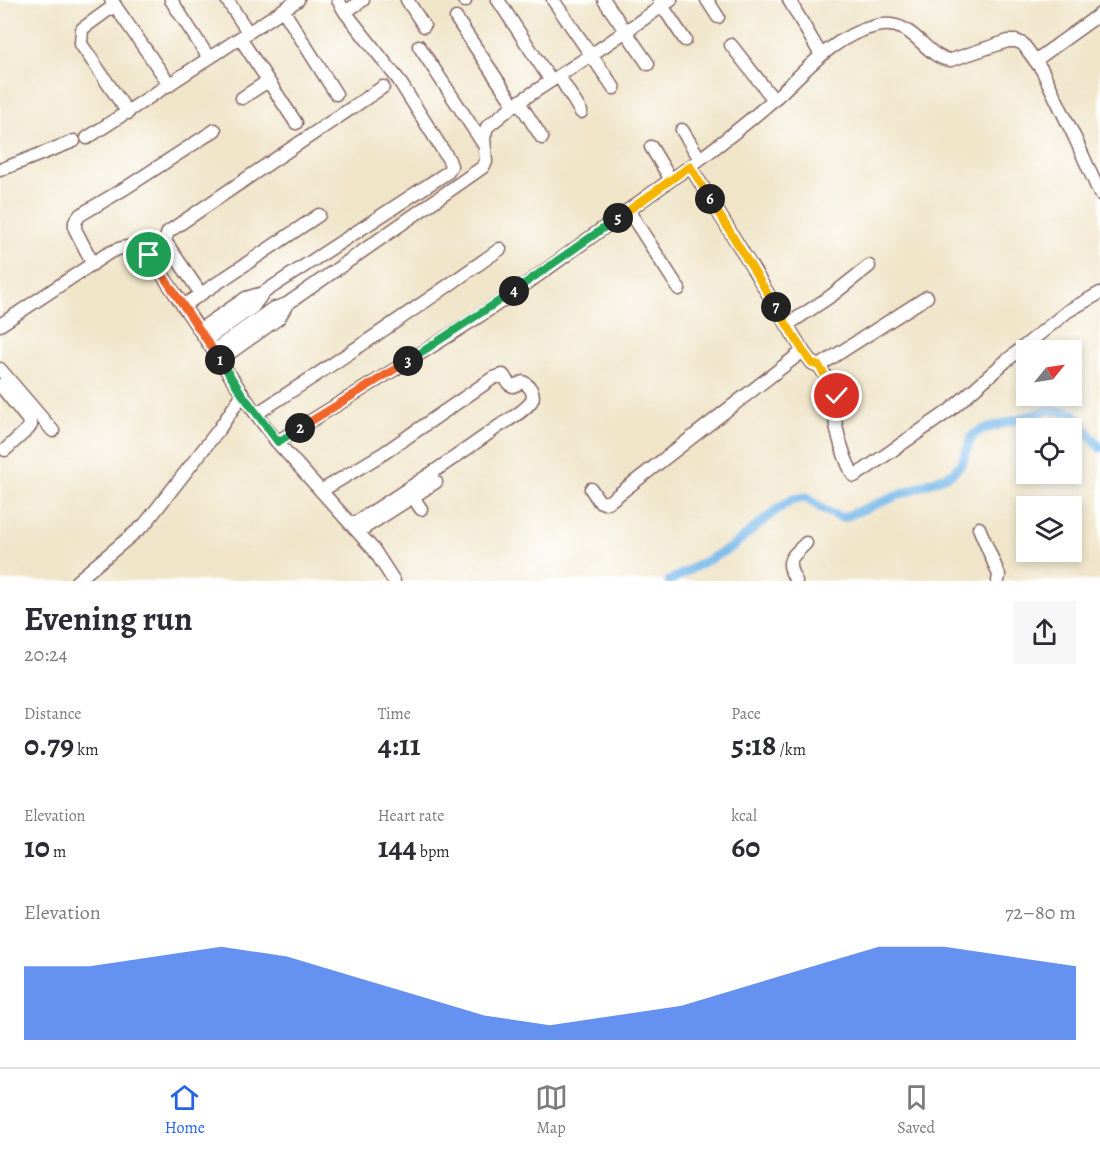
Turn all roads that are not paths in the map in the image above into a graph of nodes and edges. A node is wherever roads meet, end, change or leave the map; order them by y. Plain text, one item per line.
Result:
1 (171, 0) edge
2 (227, 0) edge
3 (338, 0) edge
4 (363, 0) edge
5 (407, 0) edge
6 (498, 0) edge
7 (553, 0) edge
8 (604, 0) edge
9 (707, 0) edge
10 (789, 0) edge
11 (664, 2) edge
12 (113, 3) edge
13 (289, 4) edge
14 (345, 12) junction
15 (1100, 14) edge
16 (718, 17) dead end
17 (456, 18) dead end
18 (424, 26) dead end
19 (625, 32) junction
20 (244, 35) junction
21 (686, 40) dead end
22 (731, 45) dead end
23 (419, 46) dead end
24 (591, 55) junction
25 (821, 55) junction
26 (209, 58) junction
27 (1036, 60) junction
28 (648, 64) dead end
29 (555, 79) junction
30 (268, 81) junction
31 (170, 85) junction
32 (383, 87) dead end
33 (614, 88) dead end
34 (336, 94) dead end
35 (242, 98) dead end
36 (774, 100) junction
37 (517, 104) junction
38 (128, 112) junction
39 (581, 112) dead end
40 (296, 123) dead end
41 (215, 130) dead end
42 (682, 130) dead end
43 (87, 138) dead end
44 (542, 138) dead end
45 (74, 141) dead end
46 (484, 146) junction
47 (651, 147) dead end
48 (700, 159) junction
49 (690, 166) junction
50 (0, 170) edge
51 (671, 180) junction
52 (1100, 194) edge
53 (628, 210) junction
54 (320, 215) dead end
55 (500, 249) dead end
56 (93, 264) junction
57 (869, 266) dead end
58 (679, 289) dead end
59 (1100, 293) edge
60 (201, 294) junction
61 (927, 297) dead end
62 (183, 306) junction
63 (0, 325) edge
64 (787, 325) junction
65 (202, 335) junction
66 (803, 351) junction
67 (216, 356) junction
68 (819, 366) junction
69 (0, 369) edge
70 (3, 394) edge
71 (242, 394) junction
72 (256, 414) junction
73 (53, 431) dead end
74 (278, 442) junction
75 (4, 450) dead end
76 (436, 482) dead end
77 (591, 489) dead end
78 (321, 491) junction
79 (413, 497) junction
80 (421, 509) dead end
81 (979, 528) dead end
82 (355, 529) junction
83 (806, 543) dead end
84 (76, 581) edge
85 (394, 581) edge
86 (796, 581) edge
87 (998, 581) edge

1 - 26 street
2 - 20 street
3 - 14 street
4 - 14 street
5 - 18 street
6 - 29 street
7 - 24 street
8 - 19 street
9 - 16 street
10 - 25 street
11 - 19 street
11 - 21 street
12 - 31 street
12 - 38 street
13 - 20 street
13 - 34 street
14 - 65 street
15 - 27 street
17 - 37 street
19 - 24 street
19 - 28 street
20 - 26 street
20 - 30 street
22 - 36 street
23 - 46 street
24 - 29 street
24 - 33 street
25 - 27 street
25 - 36 street
26 - 31 street
27 - 52 street
29 - 37 street
29 - 39 street
30 - 35 street
30 - 40 street
31 - 38 street
32 - 60 street
36 - 48 street
37 - 44 street
37 - 46 street
38 - 43 street
41 - 56 street
42 - 48 street
45 - 50 street
46 - 67 street
47 - 51 street
48 - 49 street
49 - 51 street
49 - 64 street
51 - 53 street
53 - 58 street
53 - 74 street
54 - 60 street
55 - 72 street
56 - 62 street
56 - 63 street
57 - 64 street
59 - 68 street
60 - 62 street
61 - 68 street
62 - 65 street
64 - 66 street
65 - 67 street
66 - 68 street
66 - 77 street
67 - 71 street
69 - 73 street
70 - 75 street
71 - 72 street
71 - 84 street
72 - 74 street
74 - 78 street
76 - 79 street
78 - 82 street
78 - 82 street
79 - 80 street
79 - 82 street
81 - 87 street
82 - 85 street
83 - 86 street

